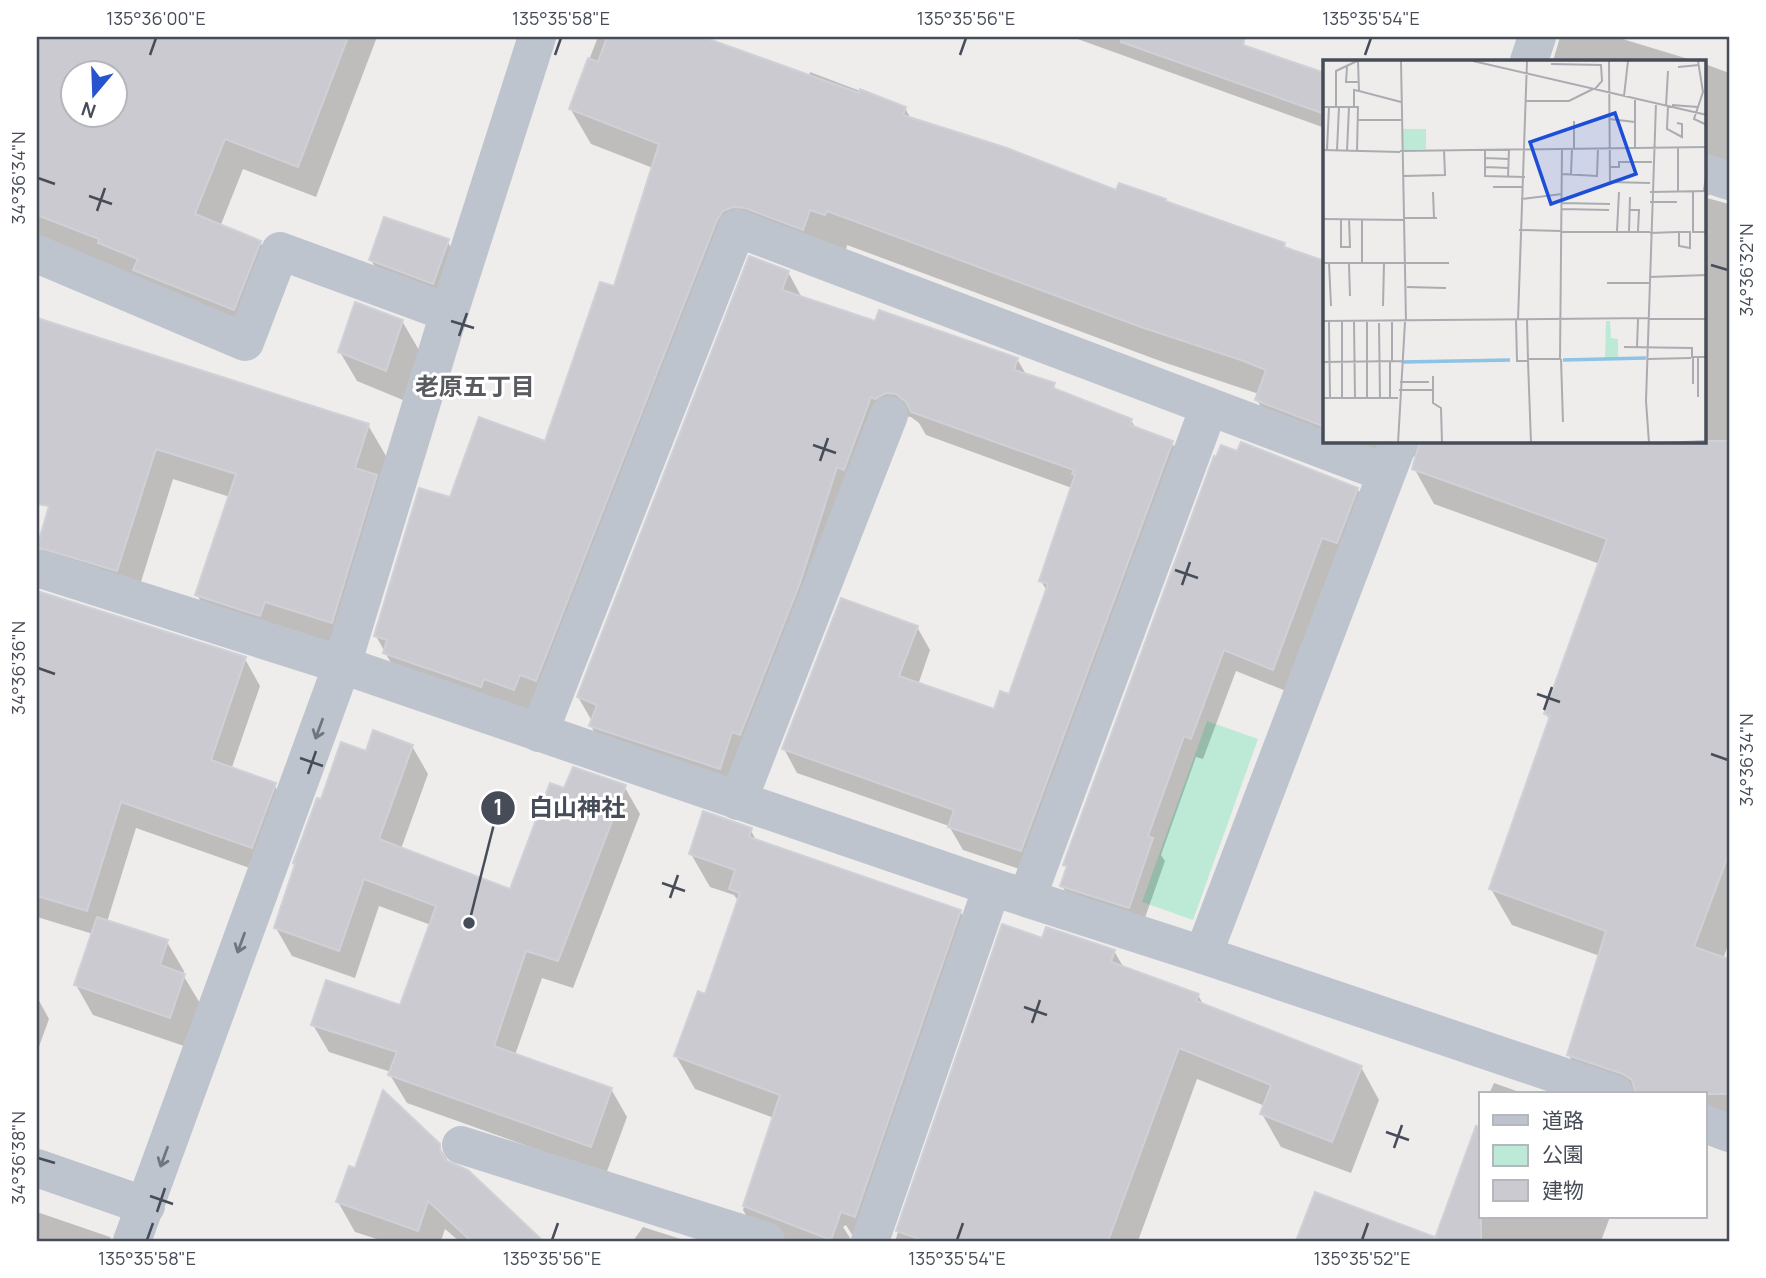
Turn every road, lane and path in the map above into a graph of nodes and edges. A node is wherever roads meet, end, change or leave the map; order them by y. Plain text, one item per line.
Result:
1 (537, 37) edge
2 (1538, 37) edge
3 (1529, 60) edge
4 (1706, 173) edge
5 (1729, 181) edge
6 (37, 254) edge
7 (449, 313) junction
8 (1209, 407) junction
9 (888, 415) dead end
10 (1323, 438) edge
11 (1341, 443) edge
12 (1392, 457) edge
13 (37, 568) edge
14 (342, 665) junction
15 (539, 733) junction
16 (738, 801) junction
17 (1009, 893) junction
18 (1203, 956) junction
19 (1609, 1092) edge
20 (1706, 1124) edge
21 (1729, 1133) edge
22 (461, 1145) dead end
23 (37, 1168) edge
24 (146, 1206) junction
25 (132, 1241) edge
26 (766, 1241) edge
27 (870, 1241) edge

1 - 7 street
2 - 3 street
4 - 5 street
6 - 7 street
7 - 14 street
8 - 10 street
8 - 15 street
8 - 17 street
9 - 16 street
11 - 12 street
12 - 18 street
13 - 14 street
14 - 15 street
14 -> 24 street
15 - 16 street
16 - 17 street
17 - 18 street
17 - 27 street
18 - 19 street
20 - 21 street
22 - 26 street
23 - 24 street
24 - 25 street

